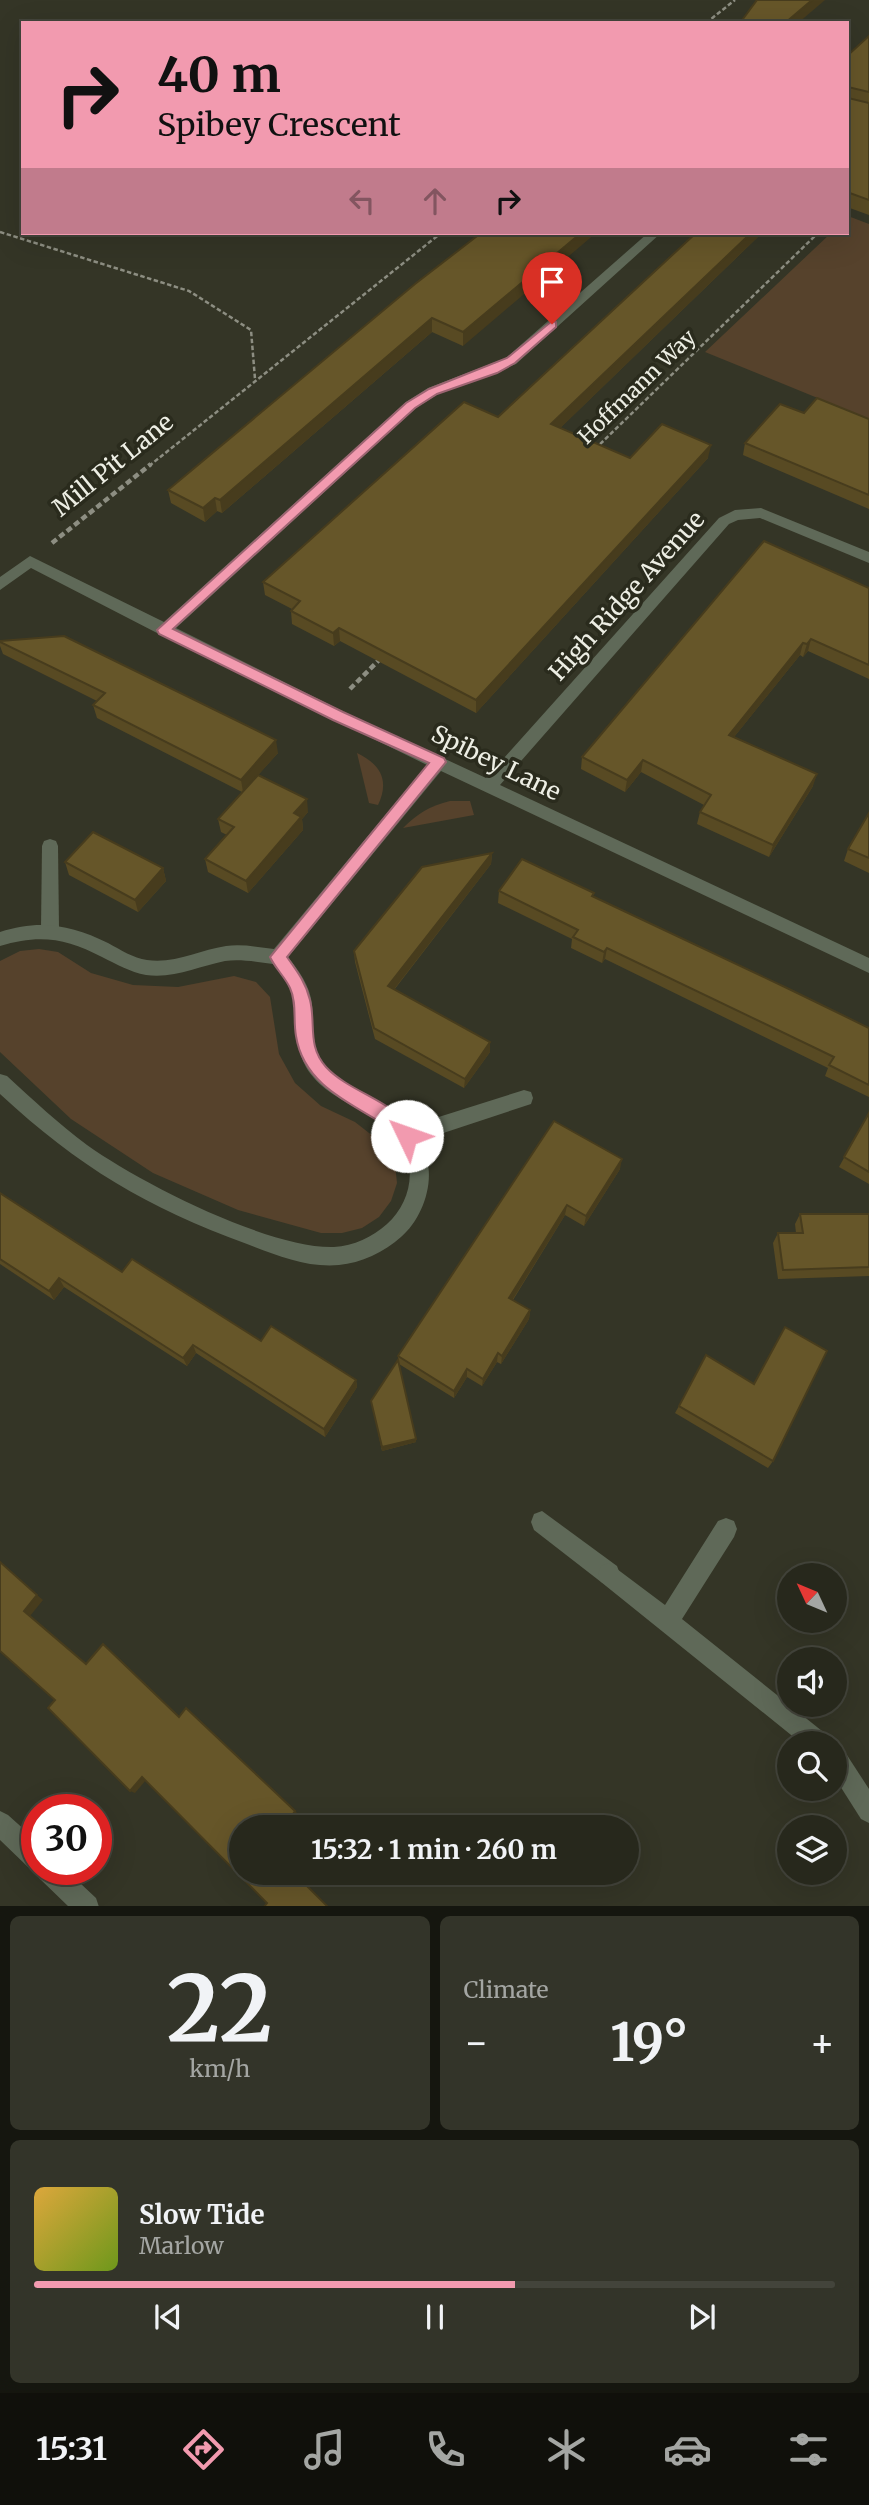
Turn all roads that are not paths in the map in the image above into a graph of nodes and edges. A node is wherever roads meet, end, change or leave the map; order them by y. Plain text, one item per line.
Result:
1 (654, 235) edge
2 (869, 558) edge
3 (0, 585) edge
4 (164, 630) junction
5 (439, 762) junction
6 (489, 786) junction
7 (50, 846) dead end
8 (50, 928) junction
9 (0, 939) edge
10 (278, 957) junction
11 (869, 966) edge
12 (0, 1082) edge
13 (524, 1098) dead end
14 (407, 1136) junction
15 (542, 1522) dead end
16 (726, 1529) dead end
17 (668, 1621) junction
18 (804, 1731) edge
19 (847, 1776) edge
20 (869, 1811) edge
21 (0, 1823) edge
22 (21, 1843) edge
23 (65, 1885) edge
24 (87, 1906) edge

1 - 4 street
2 - 6 street, High Ridge Avenue
3 - 4 street, Spibey Lane
4 - 5 street, Spibey Lane
5 - 6 street, Spibey Lane
5 - 10 street
6 - 11 street, Spibey Lane
7 - 8 street
8 - 9 street
8 - 10 street
10 - 14 street
12 - 14 street
13 - 14 street
15 - 17 street
16 - 17 street
17 - 18 street
19 - 20 street
21 - 22 street
23 - 24 street

